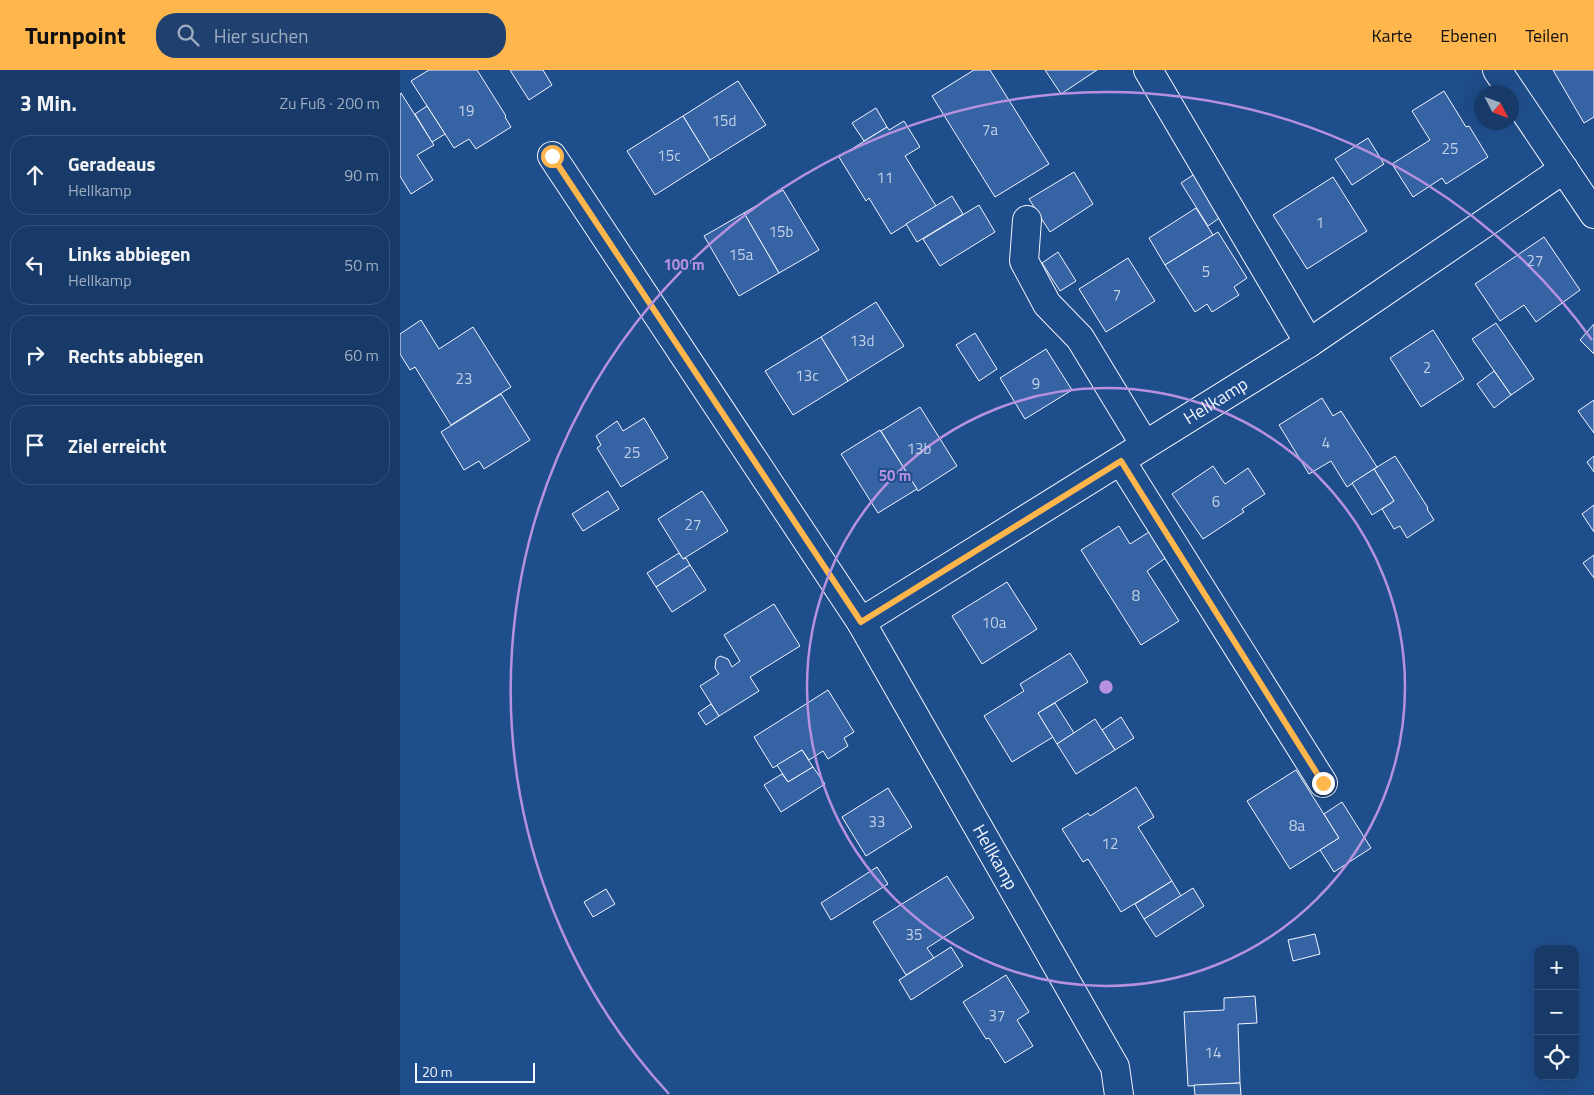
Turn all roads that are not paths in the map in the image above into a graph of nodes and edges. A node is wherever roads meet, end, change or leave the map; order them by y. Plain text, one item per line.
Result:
1 (1148, 70) edge
2 (1497, 70) edge
3 (552, 156) dead end
4 (1564, 170) junction
5 (1594, 214) edge
6 (1027, 220) dead end
7 (1309, 343) junction
8 (1145, 445) junction
9 (1121, 461) junction
10 (861, 622) junction
11 (1323, 783) dead end
12 (1119, 1095) edge

1 - 7 street
2 - 4 street
3 - 10 street, Hellkamp
4 - 5 street
4 - 7 street, Hellkamp
6 - 8 street
7 - 8 street, Hellkamp
8 - 9 street, Hellkamp
9 - 10 street, Hellkamp
9 - 11 street
10 - 12 street, Hellkamp

